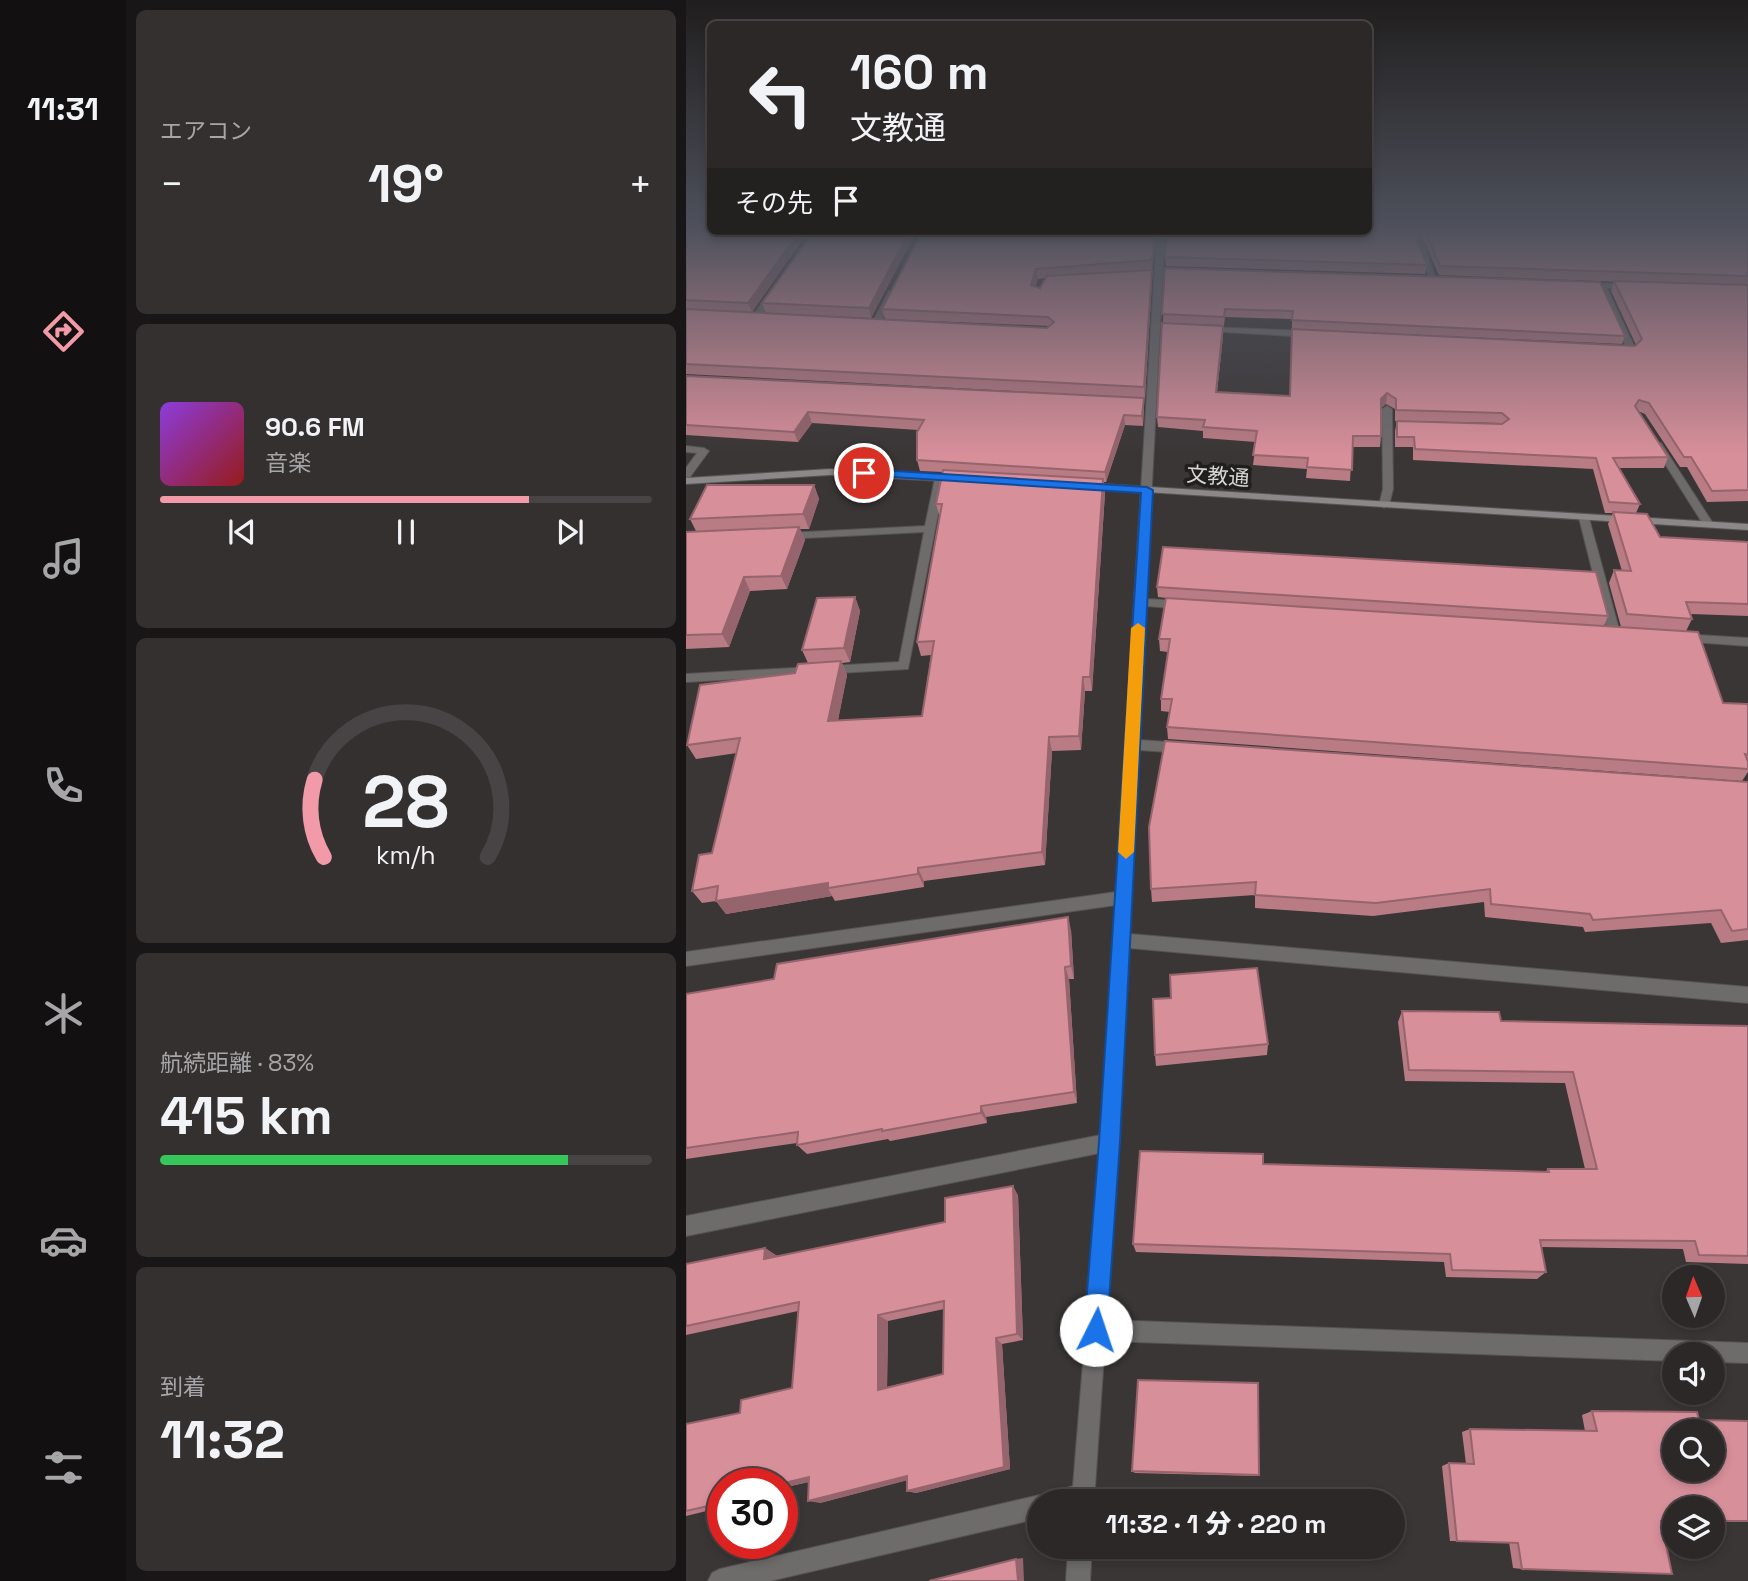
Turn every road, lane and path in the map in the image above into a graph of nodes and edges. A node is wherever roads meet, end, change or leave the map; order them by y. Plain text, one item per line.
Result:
1 (764, 306) edge
2 (885, 306) edge
3 (1161, 306) edge
4 (1612, 306) edge
5 (741, 317) edge
6 (755, 318) junction
7 (769, 319) edge
8 (862, 324) edge
9 (875, 325) junction
10 (888, 325) edge
11 (1197, 329) edge
12 (1319, 335) edge
13 (1605, 348) edge
14 (1387, 409) edge
15 (1388, 426) junction
16 (1402, 426) edge
17 (1653, 438) edge
18 (686, 449) edge
19 (686, 478) edge
20 (940, 478) junction
21 (979, 480) edge
22 (1069, 485) edge
23 (1147, 490) junction
24 (1384, 505) junction
25 (1584, 518) junction
26 (1709, 525) junction
27 (1748, 527) edge
28 (929, 529) junction
29 (767, 537) edge
30 (1140, 602) junction
31 (1195, 606) edge
32 (1600, 632) edge
33 (1667, 637) edge
34 (1748, 642) edge
35 (686, 678) edge
36 (1131, 744) junction
37 (1200, 749) edge
38 (1124, 897) junction
39 (1121, 940) junction
40 (686, 959) edge
41 (1748, 995) edge
42 (1110, 1142) junction
43 (686, 1226) edge
44 (1096, 1330) junction
45 (1748, 1353) edge
46 (1084, 1489) edge
47 (1027, 1509) edge
48 (1079, 1559) edge
49 (720, 1581) edge
50 (1078, 1581) edge

1 - 6 street
2 - 9 street
3 - 23 street
4 - 13 street
5 - 6 street
6 - 7 street
8 - 9 street
9 - 10 street
11 - 12 street
14 - 15 street
15 - 16 street
15 - 24 street
17 - 26 street
18 - 19 street
19 - 20 street
20 - 21 street
20 - 28 street
22 - 23 street, 文教通
23 - 24 street, 文教通
23 - 30 street
24 - 25 street, 文教通
25 - 26 street, 文教通
25 - 32 street
26 - 27 street, 文教通
28 - 29 street
28 - 35 street
30 - 31 street
30 - 36 street
33 - 34 street
36 - 37 street
36 - 38 street
38 - 39 street
38 - 40 street
39 - 41 street
39 - 42 street
42 - 43 street
42 - 44 street
44 - 45 street
44 - 46 street
47 - 49 street
48 - 50 street

